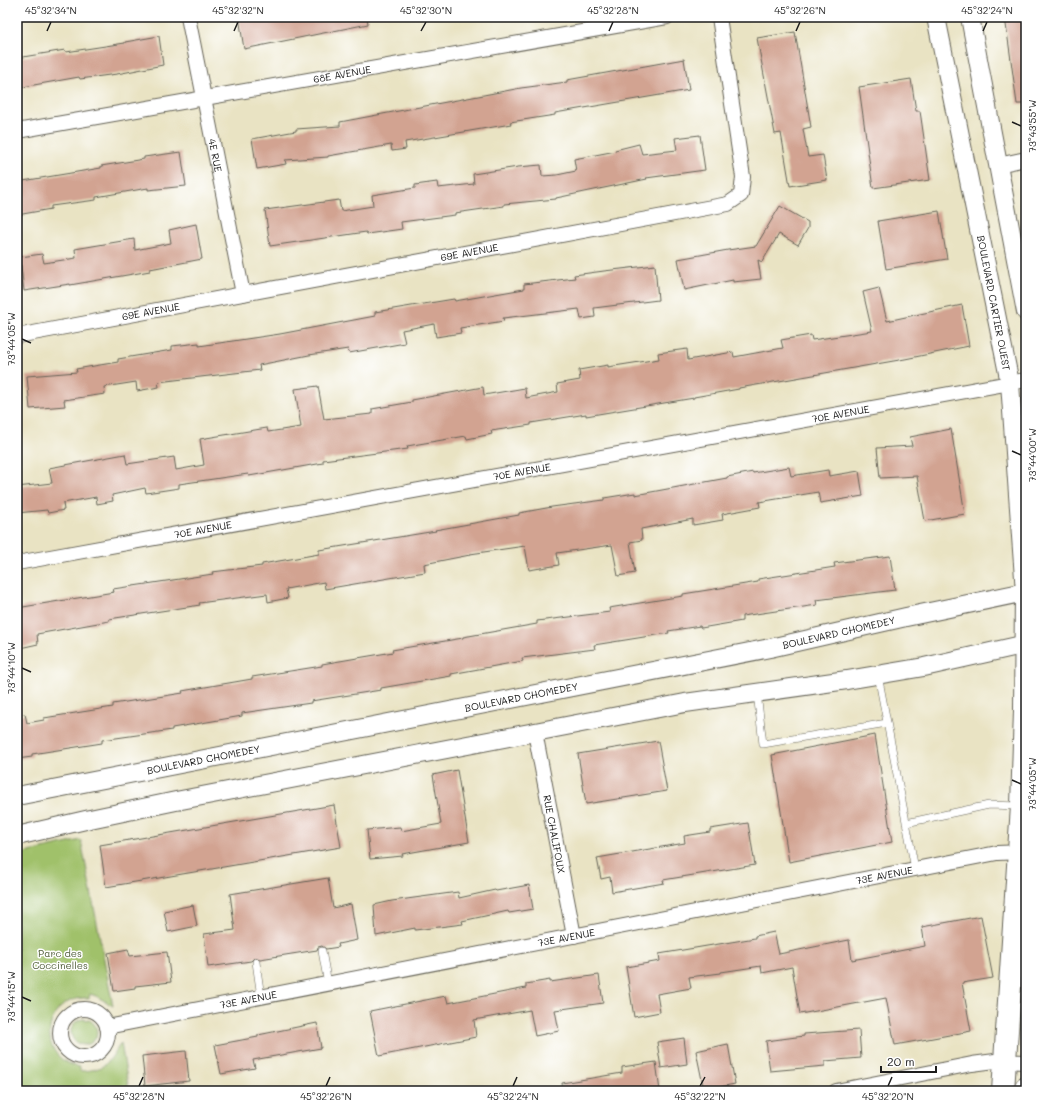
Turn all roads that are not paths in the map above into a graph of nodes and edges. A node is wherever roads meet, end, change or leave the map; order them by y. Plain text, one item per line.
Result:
1 (188, 17) edge
2 (667, 17) edge
3 (719, 17) edge
4 (936, 17) edge
5 (970, 17) edge
6 (204, 98) junction
7 (17, 131) edge
8 (1026, 159) edge
9 (998, 165) junction
10 (243, 294) junction
11 (1026, 312) edge
12 (17, 336) edge
13 (1018, 381) edge
14 (17, 563) edge
15 (1026, 592) edge
16 (1026, 644) edge
17 (878, 674) junction
18 (756, 693) junction
19 (887, 723) junction
20 (535, 732) junction
21 (17, 796) edge
22 (1022, 806) junction
23 (906, 823) junction
24 (17, 836) edge
25 (1022, 852) edge
26 (915, 869) junction
27 (574, 936) junction
28 (322, 951) dead end
29 (256, 962) dead end
30 (328, 984) junction
31 (261, 997) junction
32 (107, 1027) dead end
33 (1004, 1061) junction
34 (1026, 1062) edge
35 (1026, 1088) edge
36 (836, 1091) edge
37 (1003, 1091) edge
38 (1025, 1091) edge

1 - 6 street, 4E RUE
2 - 6 street, 68E AVENUE
3 - 10 street, 69E AVENUE
4 - 13 street, BOULEVARD CARTIER OUEST
5 - 9 street
6 - 7 street, 68E AVENUE
6 - 10 street, 4E RUE
8 - 9 street
9 - 11 street
10 - 12 street, 69E AVENUE
13 - 14 street, 70E AVENUE
13 - 15 street, BOULEVARD CARTIER OUEST
15 - 16 main road
15 - 21 street, BOULEVARD CHOMEDEY
16 - 17 street
16 - 22 main road
17 - 18 street
17 - 19 lane
18 - 19 lane
18 - 20 street
19 - 23 lane
20 - 24 street
20 - 27 street, RUE CHALIFOUX
22 - 23 lane
22 - 25 main road
23 - 26 lane
25 - 26 street, 73E AVENUE
25 - 33 main road
26 - 27 street, 73E AVENUE
27 - 30 street, 73E AVENUE
28 - 30 lane
29 - 31 lane
30 - 31 street, 73E AVENUE
31 - 32 street, 73E AVENUE
33 - 34 street
33 - 36 street
33 - 37 main road
35 - 38 main road

